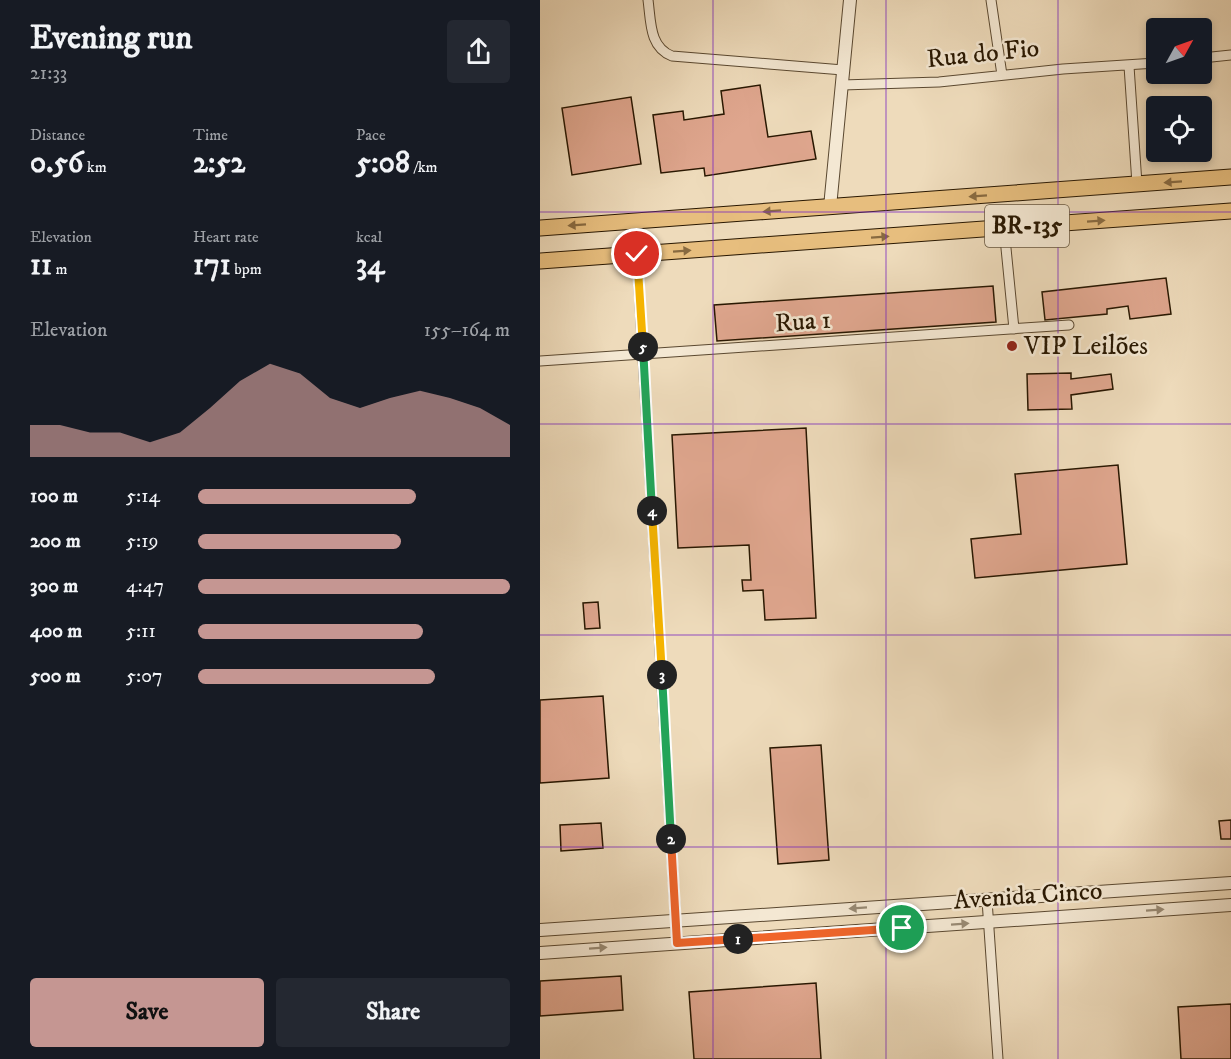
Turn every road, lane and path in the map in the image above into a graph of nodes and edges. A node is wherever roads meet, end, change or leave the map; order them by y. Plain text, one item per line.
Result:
1 (648, 0) edge
2 (850, 0) edge
3 (991, 0) edge
4 (1231, 55) edge
5 (1212, 57) edge
6 (1146, 64) edge
7 (1129, 66) junction
8 (843, 70) junction
9 (1002, 75) junction
10 (842, 86) junction
11 (1231, 177) edge
12 (1137, 184) junction
13 (830, 207) junction
14 (1231, 211) edge
15 (540, 228) edge
16 (1004, 228) junction
17 (637, 254) junction
18 (540, 261) edge
19 (1069, 325) dead end
20 (1014, 329) junction
21 (643, 354) junction
22 (540, 362) edge
23 (1231, 883) edge
24 (987, 900) junction
25 (1231, 905) edge
26 (676, 920) junction
27 (988, 922) junction
28 (540, 930) edge
29 (677, 943) junction
30 (540, 953) edge
31 (998, 1059) edge

1 - 8 street
2 - 8 street
3 - 9 street
4 - 5 street
6 - 7 street, Rua do Fio
7 - 9 street, Rua do Fio
7 - 12 street
8 - 10 street
9 - 10 street, Rua do Fio
10 - 13 street
11 -> 12 highway, BR-135
12 -> 13 highway, BR-135
13 -> 15 highway, BR-135
16 -> 14 highway, BR-135
17 -> 16 highway, BR-135
16 - 20 street
17 - 18 highway, BR-135
17 - 21 street
19 - 20 street, Rua 1
20 - 21 street, Rua 1
21 - 22 street, Rua 1
21 - 26 street
23 - 24 street, Avenida Cinco
24 -> 26 street, Avenida Cinco
24 - 27 street
27 -> 25 street, Avenida Cinco
26 - 28 street, Avenida Cinco
26 - 29 street
29 -> 27 street, Avenida Cinco
27 - 31 street
30 -> 29 street, Avenida Cinco

